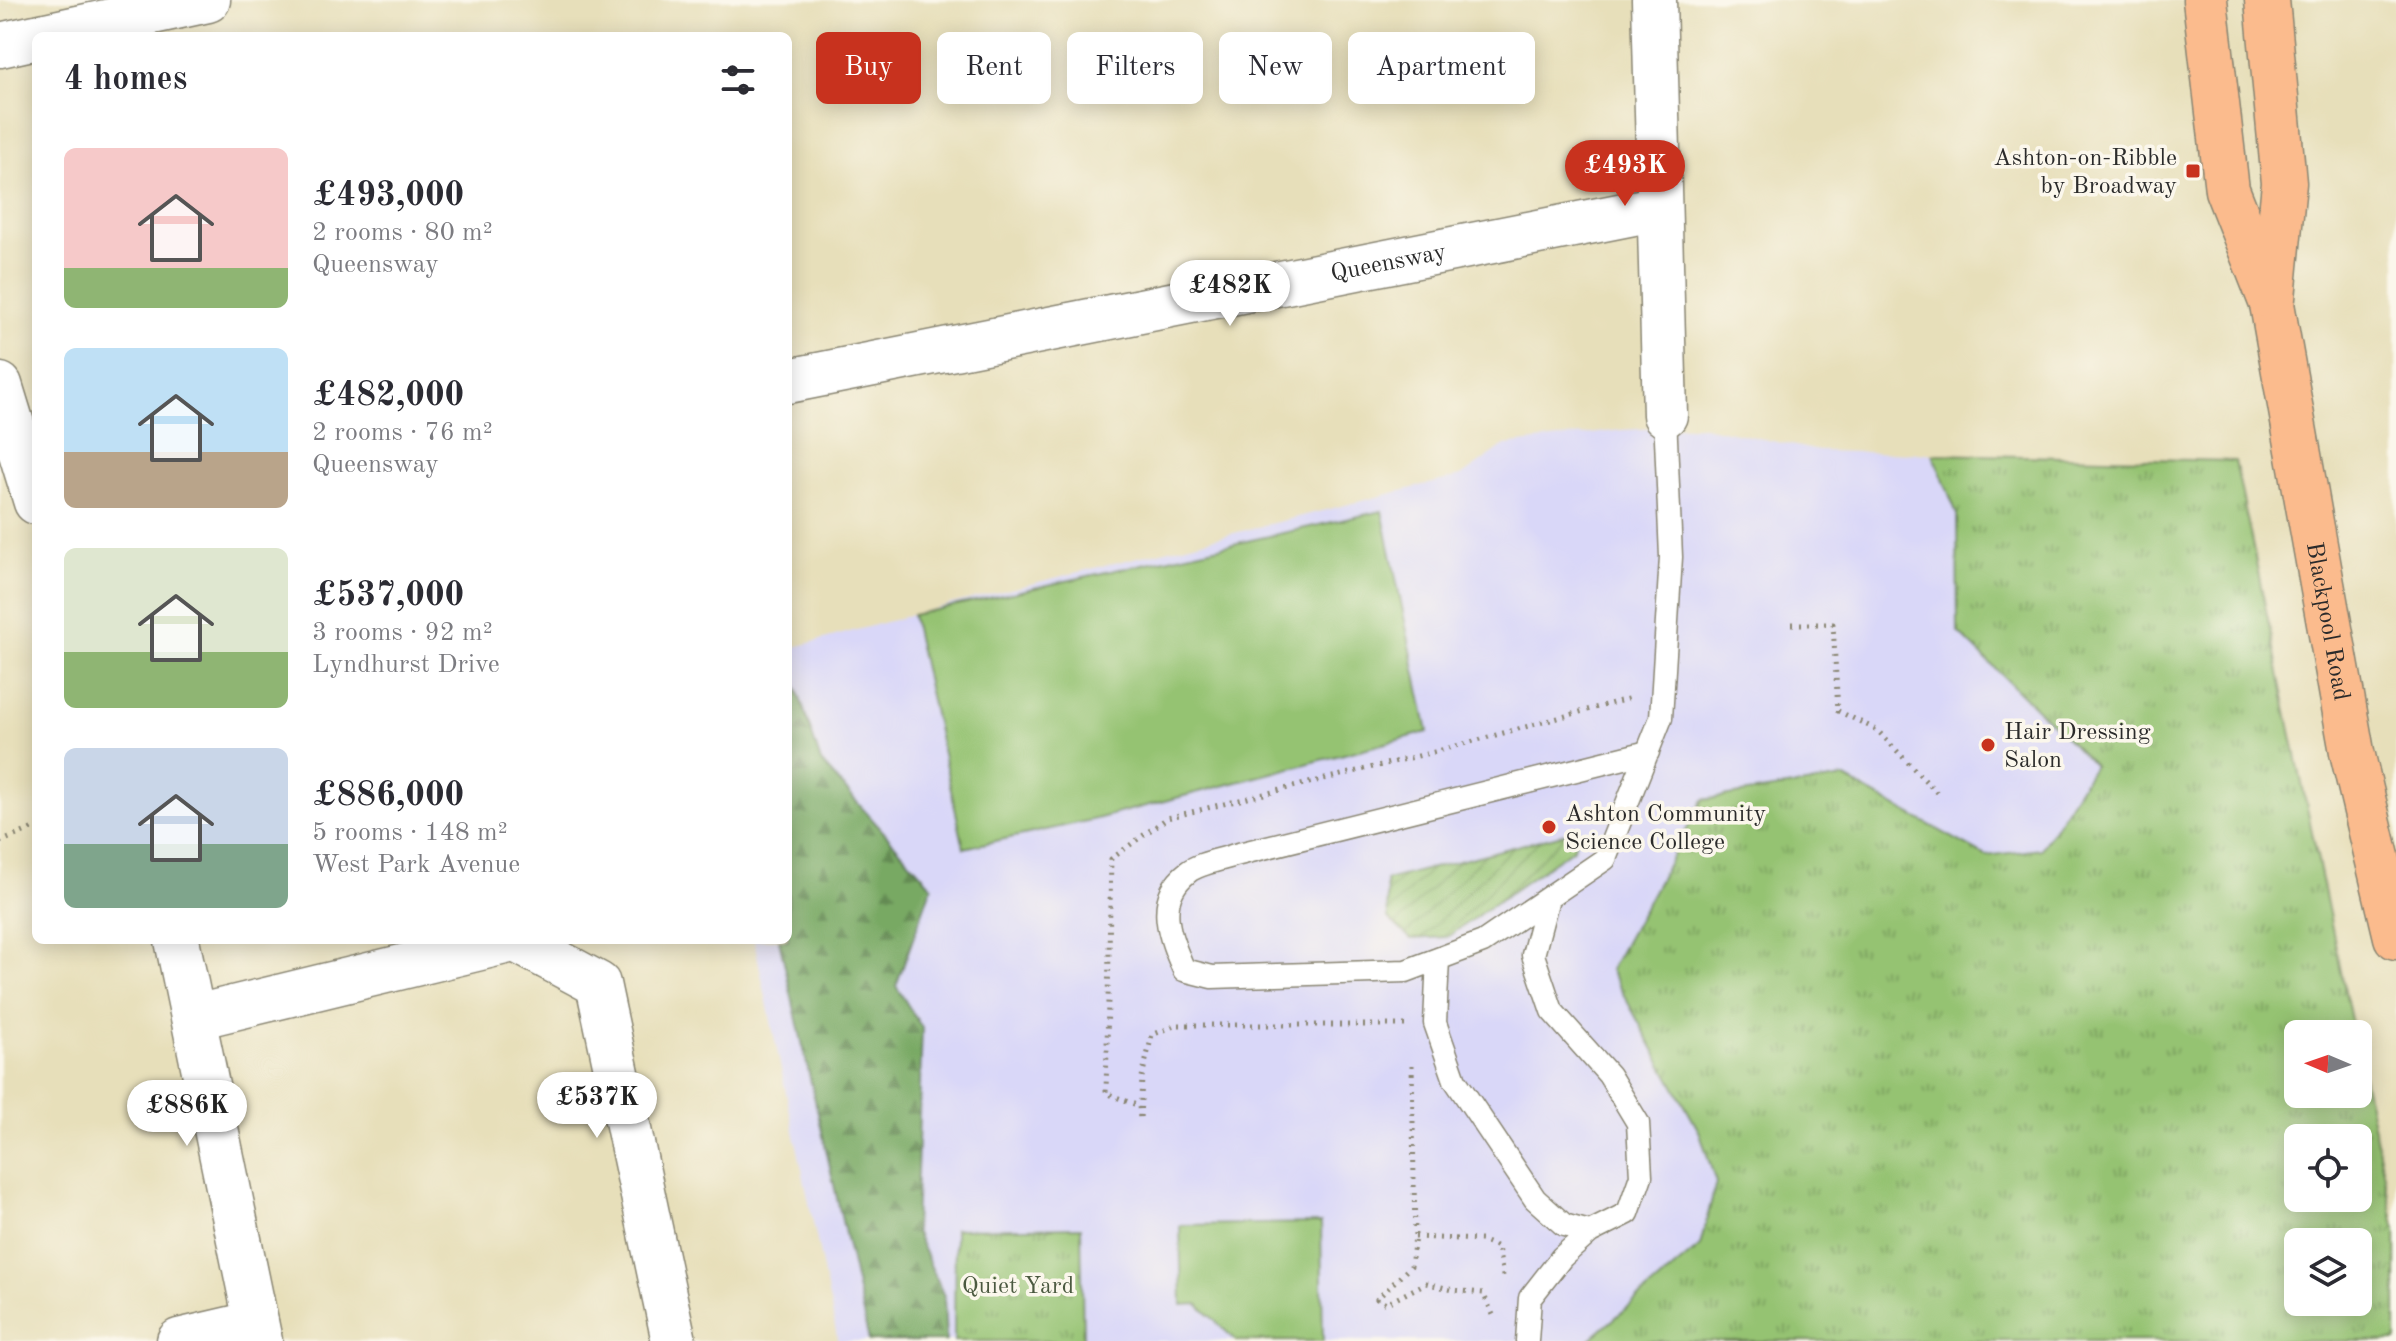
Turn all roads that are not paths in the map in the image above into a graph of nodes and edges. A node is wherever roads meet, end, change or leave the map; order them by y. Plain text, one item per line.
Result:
1 (208, 0) edge
2 (1654, 0) edge
3 (2205, 0) edge
4 (2267, 0) edge
5 (57, 32) edge
6 (32, 37) edge
7 (0, 45) edge
8 (1659, 208) junction
9 (2272, 304) junction
10 (792, 380) edge
11 (0, 385) edge
12 (1665, 415) joint
13 (32, 489) edge
14 (1648, 752) junction
15 (1548, 898) junction
16 (2396, 937) edge
17 (178, 944) edge
18 (498, 944) edge
19 (523, 944) edge
20 (1438, 959) junction
21 (196, 1017) junction
22 (1590, 1232) junction
23 (258, 1332) edge
24 (179, 1341) edge
25 (674, 1341) edge
26 (1527, 1341) edge

1 - 5 street
2 - 8 street
3 - 9 highway, Blackpool Road
4 - 9 highway, Blackpool Road
6 - 7 street
8 - 10 street, Queensway
8 - 12 street
9 - 16 highway, Blackpool Road
11 - 13 street
12 - 14 lane
14 - 15 lane
14 - 20 lane
15 - 20 lane
15 - 22 lane
17 - 21 street
18 - 21 street
19 - 25 street
20 - 22 lane
21 - 23 street
22 - 26 lane
23 - 24 street

